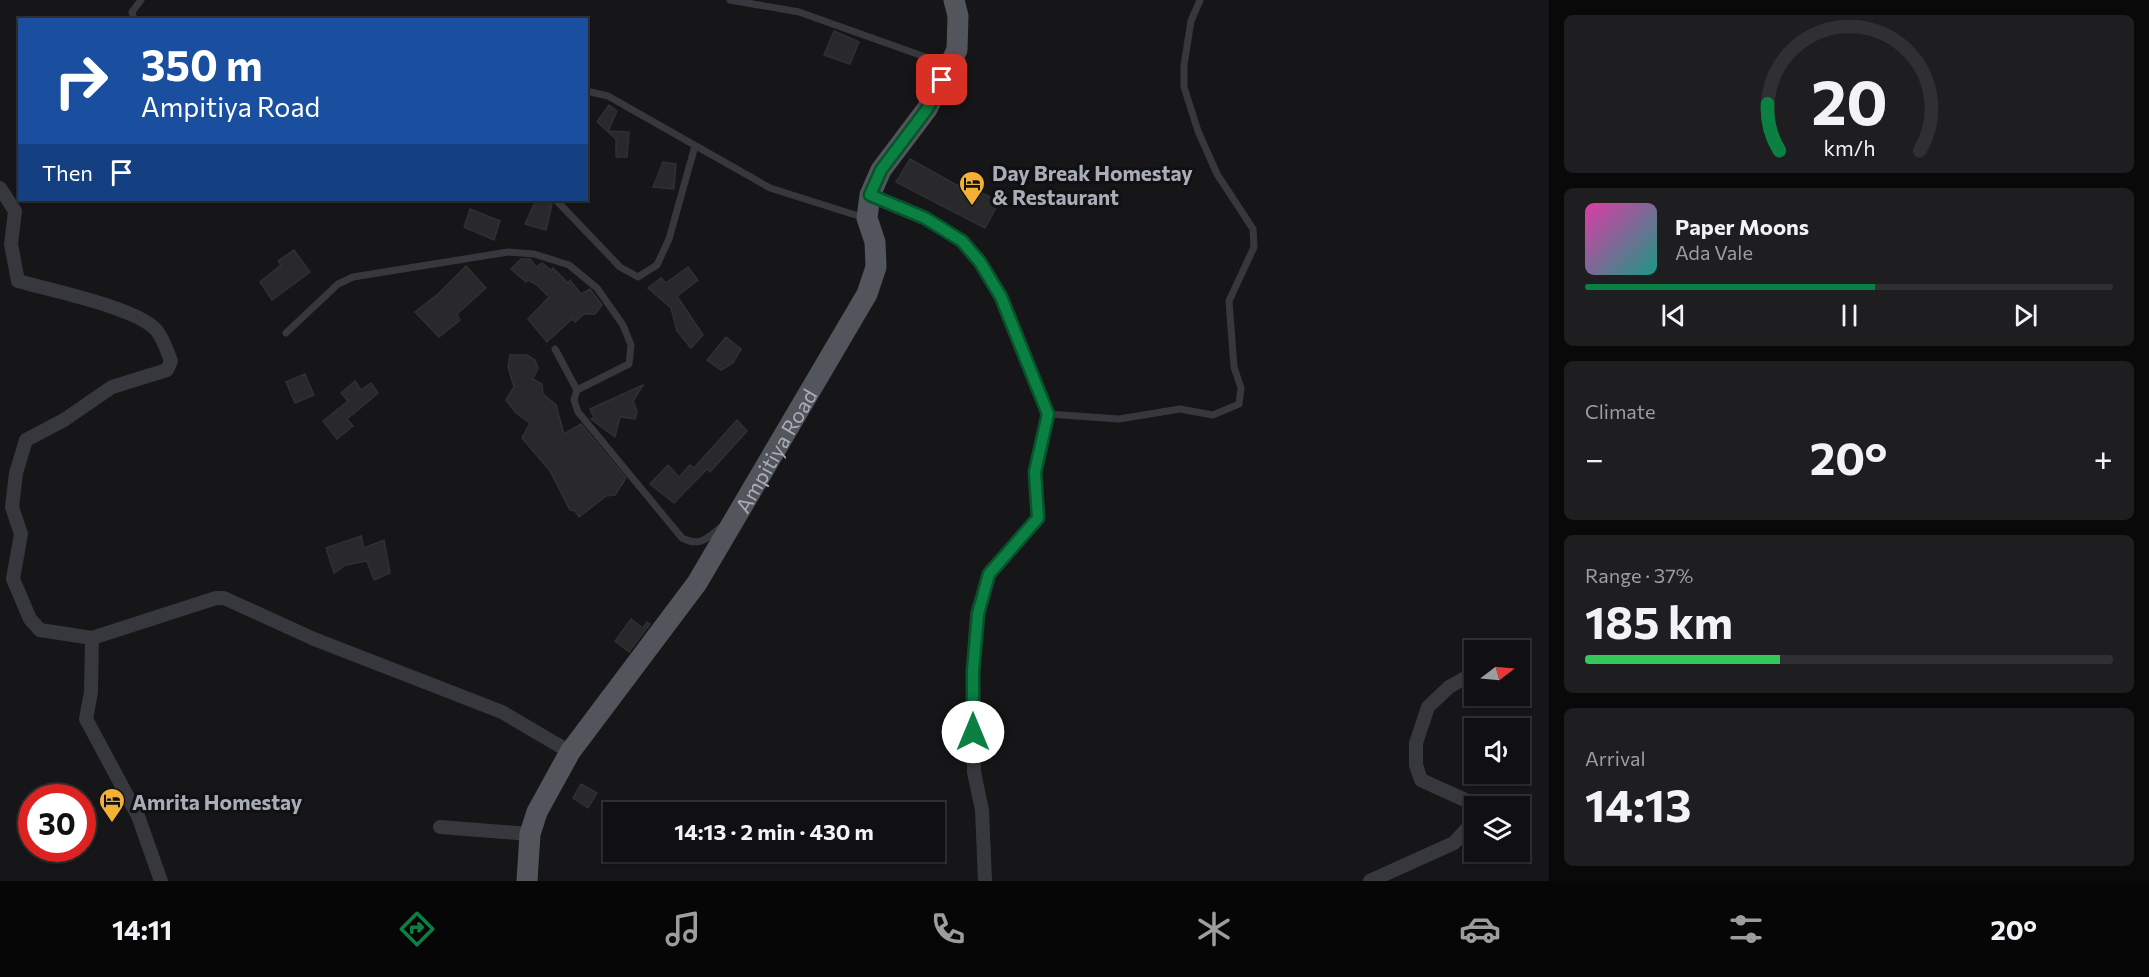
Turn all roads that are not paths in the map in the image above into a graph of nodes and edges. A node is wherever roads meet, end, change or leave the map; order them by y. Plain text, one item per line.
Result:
1 (141, 0) edge
2 (730, 0) edge
3 (954, 0) edge
4 (1200, 0) edge
5 (756, 3) edge
6 (134, 18) edge
7 (949, 65) junction
8 (588, 91) edge
9 (695, 146) junction
10 (0, 188) edge
11 (870, 195) junction
12 (557, 201) edge
13 (867, 218) junction
14 (286, 333) dead end
15 (555, 349) dead end
16 (577, 390) junction
17 (1048, 414) junction
18 (739, 514) junction
19 (92, 638) junction
20 (1464, 679) edge
21 (570, 752) junction
22 (440, 827) dead end
23 (530, 834) junction
24 (161, 881) edge
25 (527, 881) edge
26 (985, 881) edge
27 (1371, 881) edge

1 - 6 lane
2 - 5 lane
3 - 7 main road, Ampitiya Road
4 - 17 lane
5 - 7 lane
7 - 11 main road, Ampitiya Road
8 - 9 lane
9 - 12 lane
9 - 13 lane
10 - 19 street
11 - 13 main road, Ampitiya Road
11 - 17 street
13 - 18 main road, Ampitiya Road
14 - 16 lane
15 - 16 lane
16 - 18 lane
17 - 26 street
18 - 21 main road, Ampitiya Road
19 - 21 street
19 - 24 street
20 - 27 street
21 - 23 main road, Ampitiya Road
22 - 23 street
23 - 25 main road, Ampitiya Road

